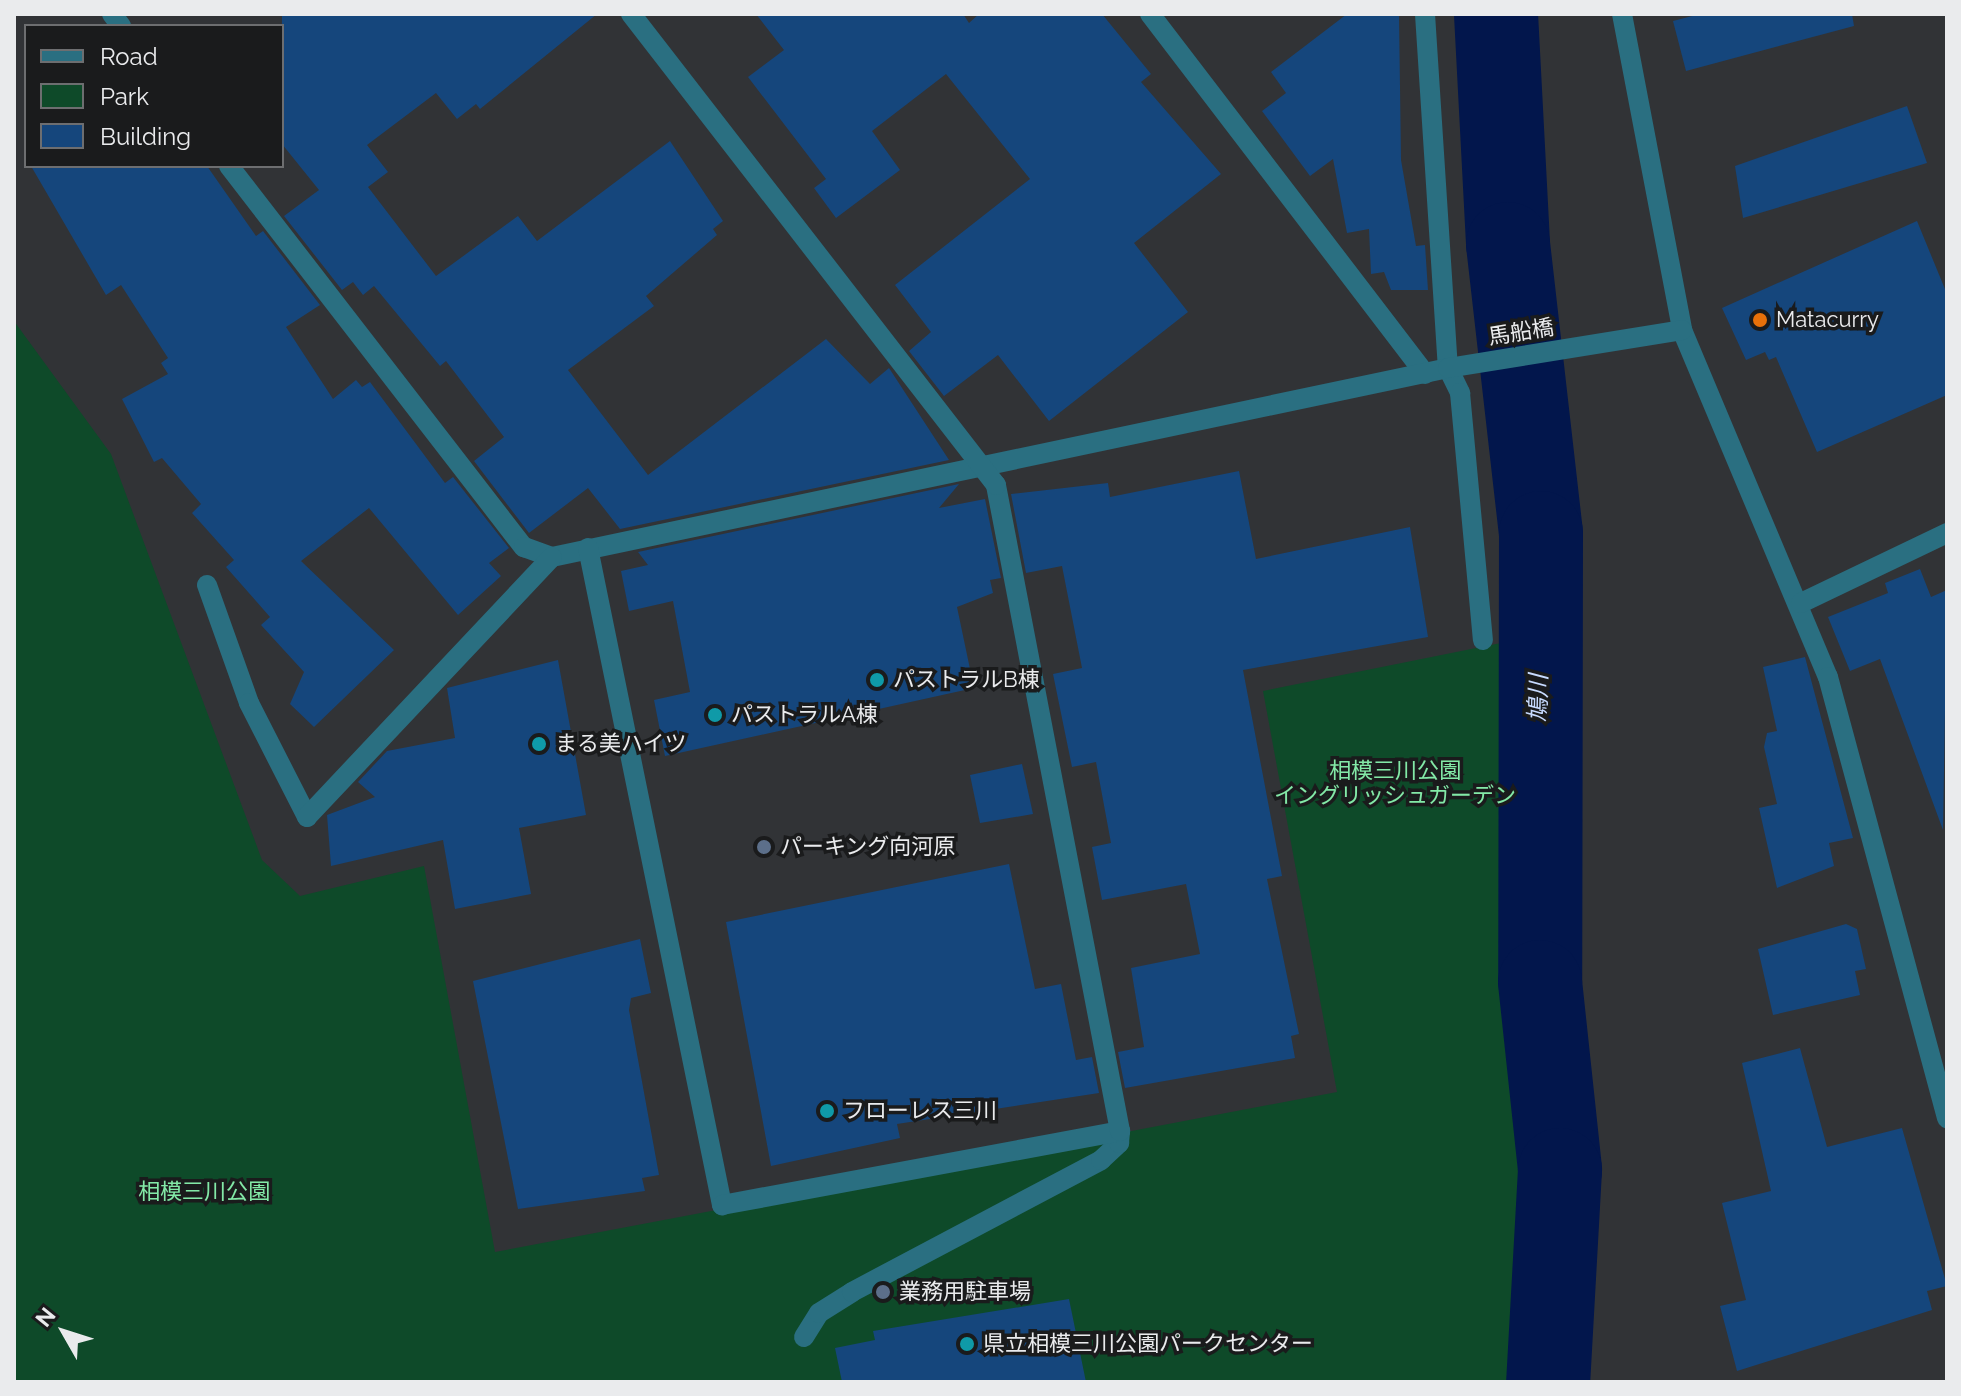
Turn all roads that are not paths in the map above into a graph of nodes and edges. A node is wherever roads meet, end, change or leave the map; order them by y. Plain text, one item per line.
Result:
1 (631, 14) edge
2 (1150, 14) edge
3 (1425, 14) edge
4 (1622, 14) edge
5 (231, 168) edge
6 (1682, 330) junction
7 (1448, 368) junction
8 (1425, 374) junction
9 (980, 467) junction
10 (1947, 533) edge
11 (588, 548) junction
12 (552, 557) junction
13 (207, 585) dead end
14 (1801, 603) junction
15 (1483, 640) dead end
16 (1944, 1084) edge
17 (1947, 1118) edge
18 (1120, 1131) junction
19 (804, 1337) dead end

1 - 9 street
2 - 8 street
3 - 7 street
4 - 6 street
5 - 12 street
6 - 7 street, 馬船橋
6 - 14 street
7 - 8 street, 馬船橋
7 - 15 street
8 - 9 street, 馬船橋
9 - 11 street, 馬船橋
9 - 18 street
10 - 14 street
11 - 12 street, 馬船橋
11 - 18 street
12 - 13 street
14 - 16 street
16 - 17 street
18 - 19 street

